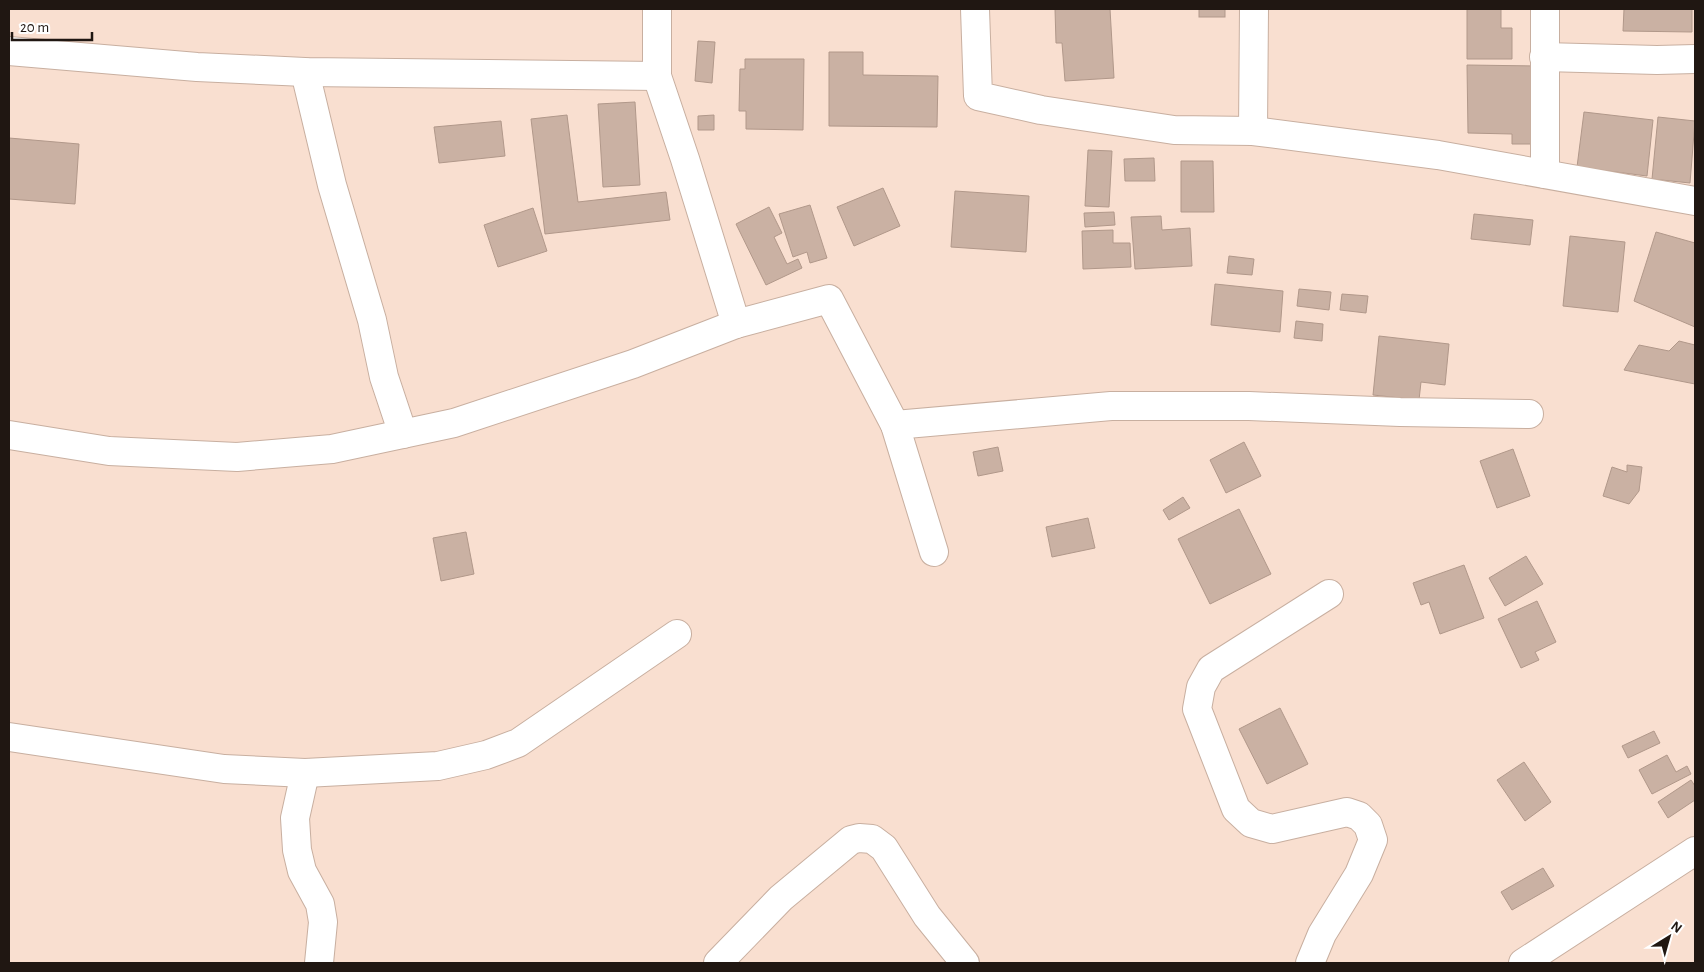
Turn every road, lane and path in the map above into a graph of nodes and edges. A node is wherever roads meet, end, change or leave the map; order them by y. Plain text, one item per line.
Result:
1 (657, 9) edge
2 (975, 9) edge
3 (1254, 9) edge
4 (1545, 9) edge
5 (9, 51) edge
6 (1544, 57) junction
7 (1695, 59) edge
8 (305, 72) junction
9 (657, 76) junction
10 (1253, 131) junction
11 (1544, 174) junction
12 (1695, 201) edge
13 (736, 324) junction
14 (1529, 414) dead end
15 (895, 425) junction
16 (402, 434) junction
17 (9, 435) edge
18 (934, 552) dead end
19 (1329, 594) dead end
20 (677, 634) dead end
21 (9, 738) edge
22 (305, 773) junction
23 (1695, 851) edge
24 (318, 963) edge
25 (718, 963) edge
26 (965, 963) edge
27 (1310, 963) edge
28 (1523, 963) edge

1 - 9 street
2 - 10 street
3 - 10 street
4 - 6 street
5 - 8 street
6 - 7 street
6 - 11 street
8 - 9 street
8 - 16 street
9 - 13 street
10 - 11 street
11 - 12 street
13 - 15 street
13 - 16 street
14 - 15 street
15 - 18 street
16 - 17 street
19 - 27 street
20 - 22 street
21 - 22 street
22 - 24 street
23 - 28 street
25 - 26 street

